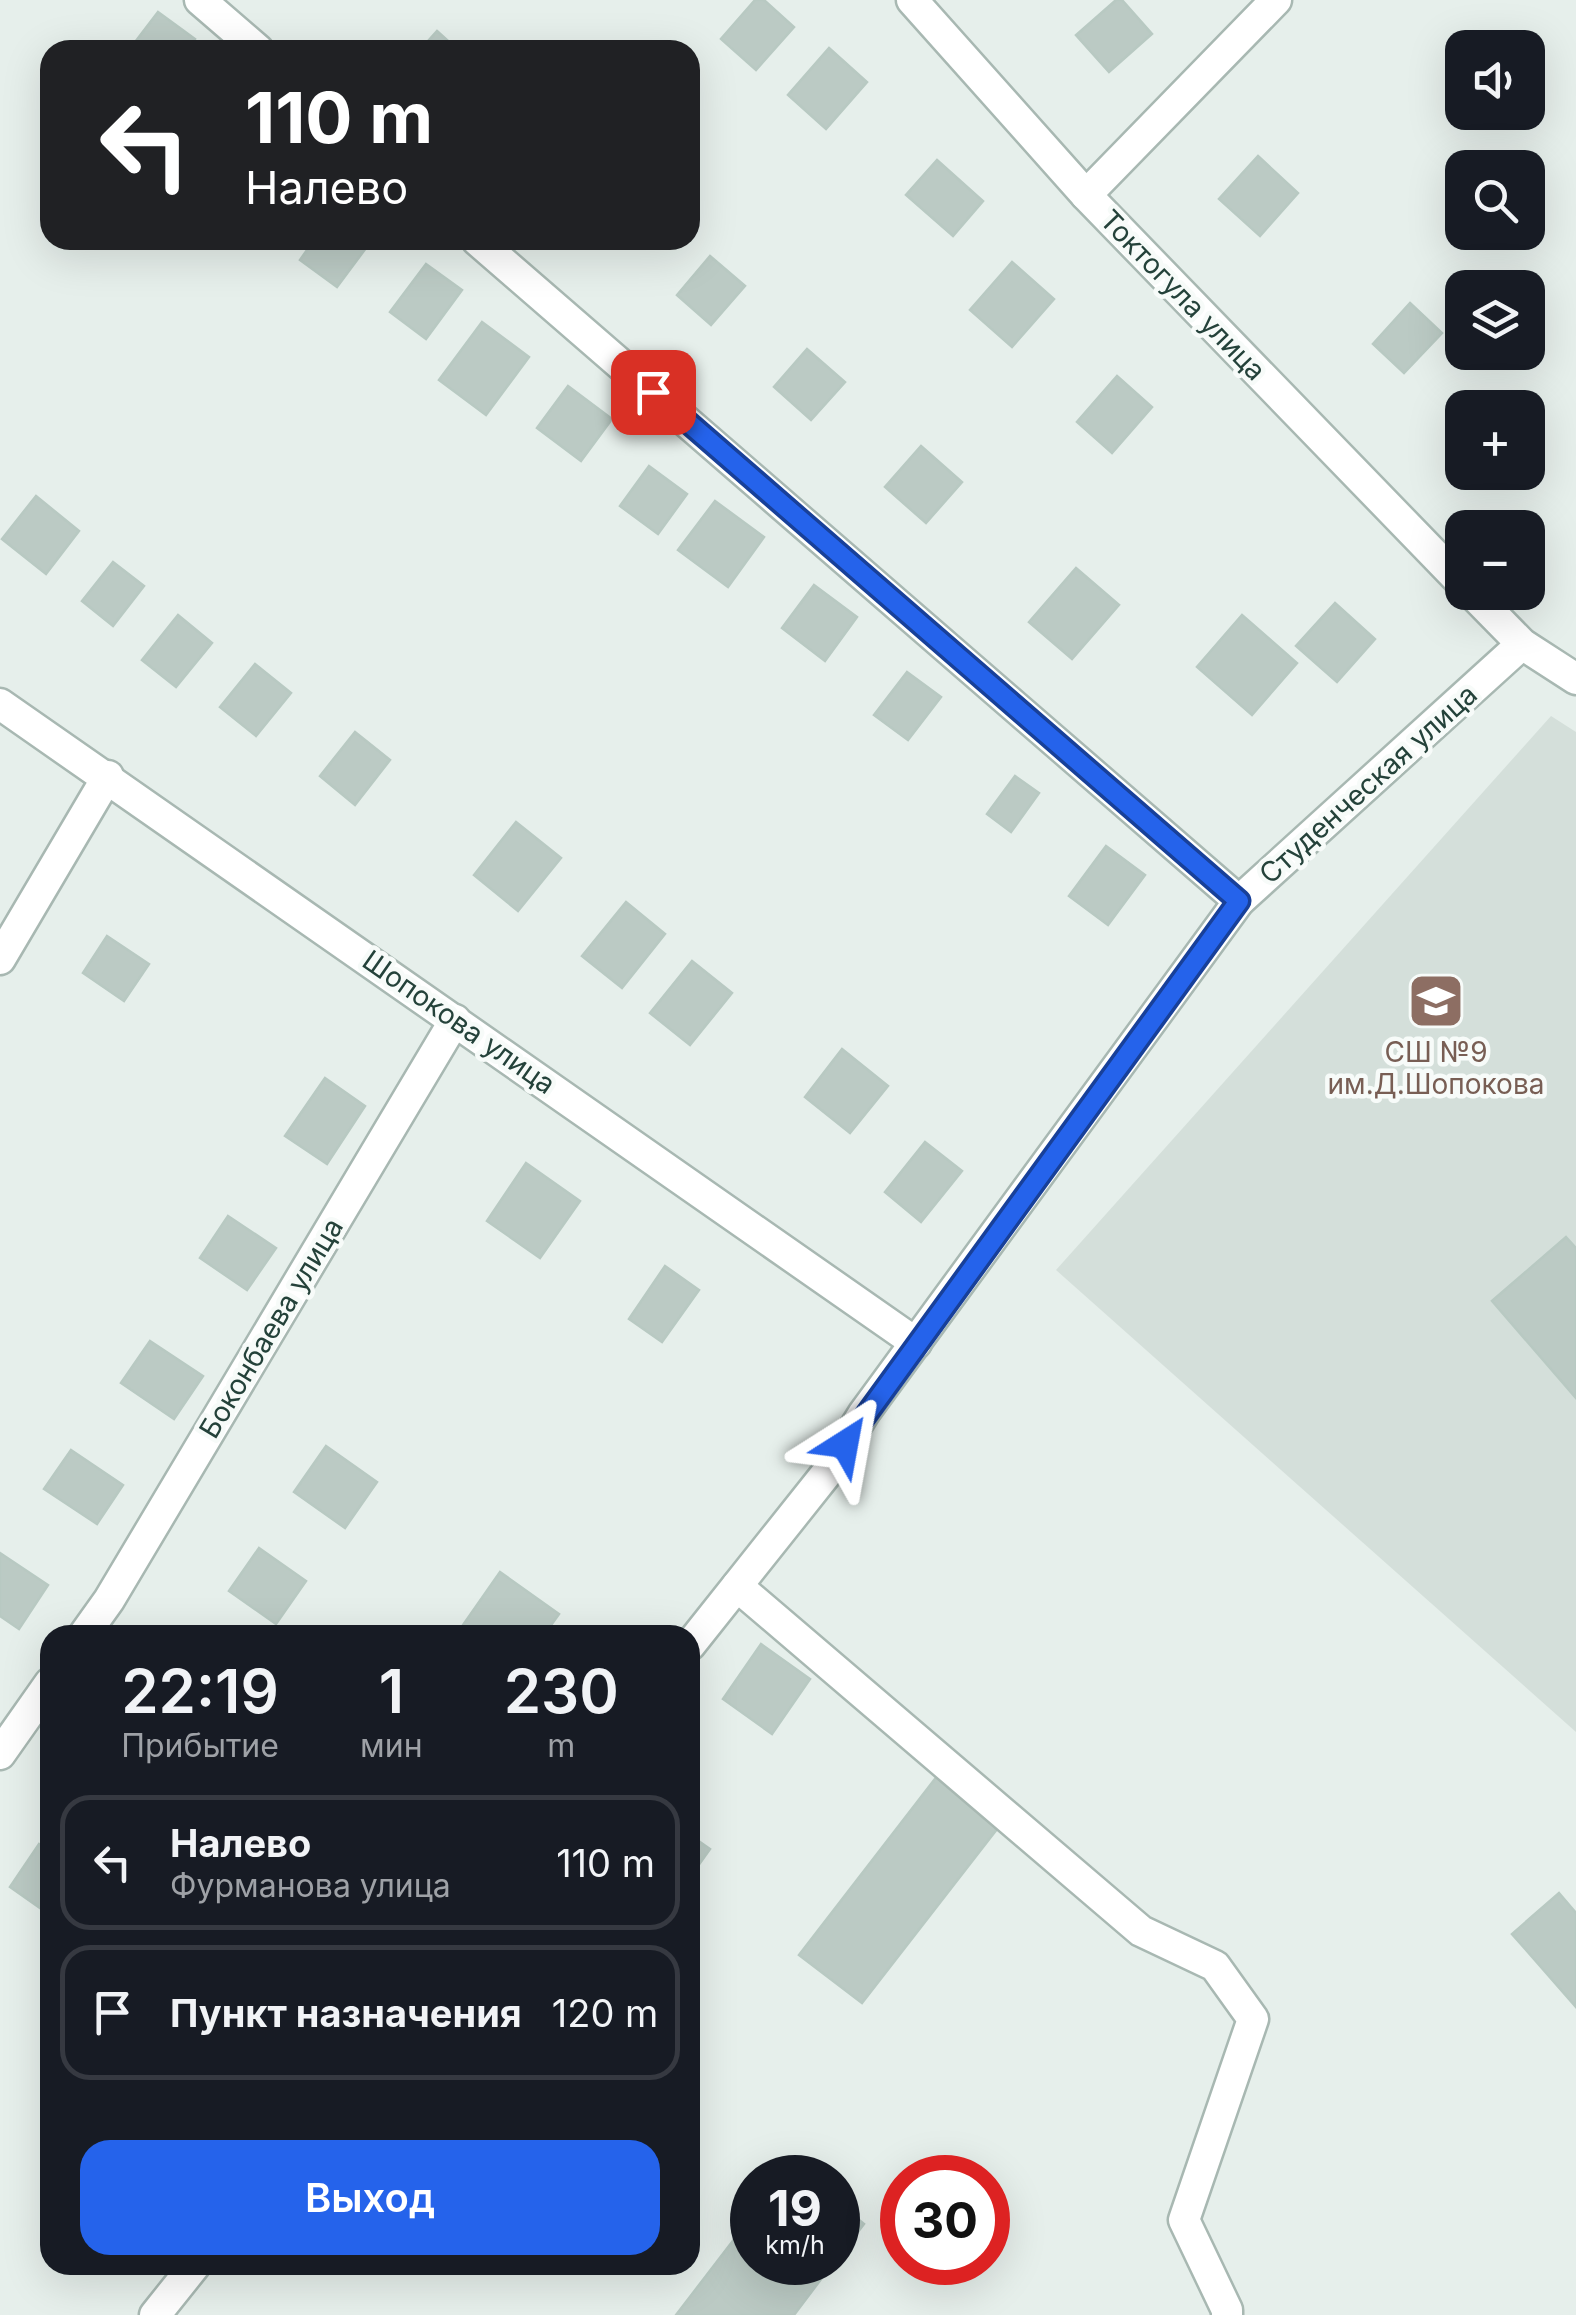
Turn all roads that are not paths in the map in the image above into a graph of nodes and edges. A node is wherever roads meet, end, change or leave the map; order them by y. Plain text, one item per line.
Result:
1 (200, 0) edge
2 (912, 0) edge
3 (1276, 0) edge
4 (246, 40) edge
5 (1086, 194) junction
6 (489, 250) edge
7 (1445, 566) edge
8 (1489, 610) edge
9 (1522, 644) junction
10 (1576, 679) edge
11 (0, 704) edge
12 (108, 776) junction
13 (1239, 901) junction
14 (0, 959) edge
15 (455, 1020) junction
16 (916, 1343) junction
17 (737, 1586) junction
18 (91, 1625) edge
19 (700, 1632) edge
20 (40, 1697) edge
21 (0, 1754) edge
22 (187, 2275) edge
23 (156, 2315) edge
24 (1227, 2315) edge

1 - 4 street
2 - 5 street, Токтогула улица
3 - 5 street
5 - 7 street, Токтогула улица
6 - 13 street
8 - 9 street
9 - 10 street
9 - 13 street, Студенческая улица
11 - 12 street, Шопокова улица
12 - 14 street
12 - 15 street, Шопокова улица
13 - 16 street, Студенческая улица
15 - 16 street, Шопокова улица
15 - 18 street, Боконбаева улица
16 - 17 street, Студенческая улица
17 - 19 street
17 - 24 street
20 - 21 street
22 - 23 street

